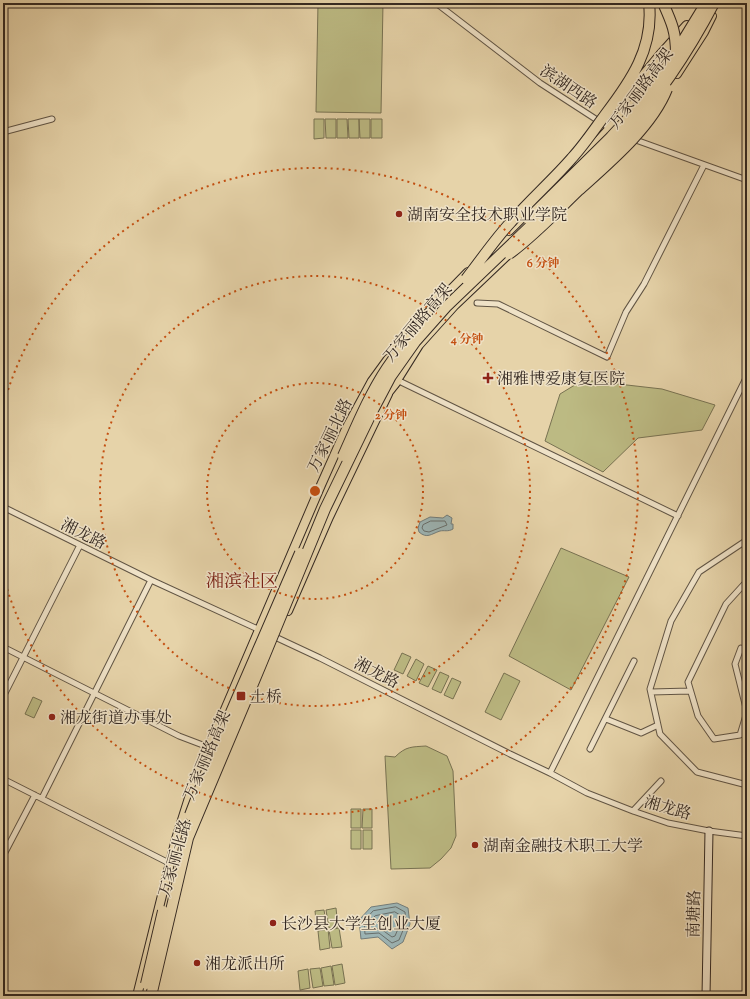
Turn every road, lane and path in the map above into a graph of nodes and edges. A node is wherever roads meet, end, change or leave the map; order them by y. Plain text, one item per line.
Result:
1 (436, 3) edge
2 (649, 3) edge
3 (662, 3) edge
4 (700, 3) edge
5 (706, 3) edge
6 (714, 3) edge
7 (719, 3) edge
8 (688, 29) junction
9 (52, 119) dead end
10 (610, 129) junction
11 (3, 132) edge
12 (630, 138) junction
13 (572, 158) junction
14 (704, 165) junction
15 (747, 180) edge
16 (468, 281) junction
17 (477, 303) dead end
18 (747, 376) edge
19 (397, 380) junction
20 (3, 507) edge
21 (678, 516) junction
22 (747, 540) edge
23 (80, 545) junction
24 (297, 577) junction
25 (151, 580) junction
26 (747, 581) edge
27 (259, 630) junction
28 (277, 638) junction
29 (3, 647) edge
30 (741, 648) dead end
31 (23, 657) junction
32 (634, 660) dead end
33 (690, 691) junction
34 (650, 692) junction
35 (94, 693) junction
36 (3, 697) edge
37 (606, 719) junction
38 (658, 725) junction
39 (208, 747) junction
40 (590, 749) dead end
41 (550, 773) junction
42 (3, 779) edge
43 (661, 781) dead end
44 (747, 785) edge
45 (35, 795) junction
46 (42, 798) junction
47 (633, 811) junction
48 (709, 832) junction
49 (747, 836) edge
50 (3, 856) edge
51 (169, 863) junction
52 (137, 996) edge
53 (144, 996) edge
54 (151, 996) edge
55 (155, 996) edge
56 (706, 996) edge

1 - 10 street, 滨湖西路
2 - 13 highway, bridge
3 - 16 highway, bridge
4 - 8 highway, bridge
5 - 8 highway, 万家丽路高架, bridge
6 - 16 highway, 万家丽路高架, bridge
7 - 12 main road, 万家丽北路
8 - 10 main road, 万家丽北路
8 - 13 highway, bridge
8 - 16 highway, 万家丽路高架, bridge
9 - 11 street
10 - 12 street, 滨湖西路
10 - 27 main road, 万家丽北路
12 - 14 street, 滨湖西路
12 - 19 main road, 万家丽北路
13 - 16 highway, bridge
14 - 15 street, 滨湖西路
14 - 17 street
16 - 24 highway, 万家丽路高架, bridge
16 - 53 highway, 万家丽路高架, bridge
18 - 21 street
19 - 21 street
19 - 24 highway, bridge
19 - 28 main road, 万家丽北路
20 - 23 street, 湘龙路
21 - 41 street
22 - 34 street
23 - 25 street, 湘龙路
23 - 31 street
24 - 54 highway, 万家丽路高架, bridge
25 - 27 street, 湘龙路
25 - 35 street
26 - 33 street
27 - 28 street, 湘龙路
27 - 39 main road, 万家丽北路
28 - 41 street, 湘龙路
28 - 55 main road, 万家丽北路
29 - 31 street
30 - 33 street
31 - 35 street
31 - 36 street
32 - 37 street
33 - 34 street
34 - 38 street
35 - 39 street
35 - 46 street
37 - 38 street
37 - 40 street
38 - 44 street
39 - 51 main road, 万家丽北路
41 - 47 street, 湘龙路
42 - 45 street
43 - 47 street
45 - 46 street
45 - 50 street
46 - 51 street
47 - 48 street, 湘龙路
48 - 49 street, 湘龙路
48 - 56 street, 南塘路
51 - 52 main road, 万家丽北路

